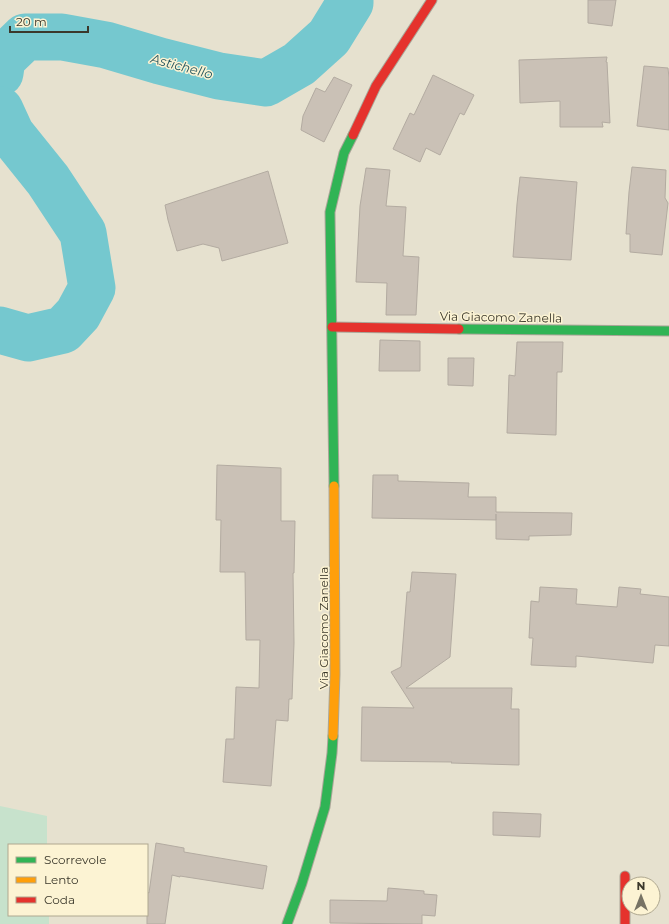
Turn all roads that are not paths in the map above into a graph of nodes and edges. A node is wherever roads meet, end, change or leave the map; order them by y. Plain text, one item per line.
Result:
1 (432, 0) edge
2 (332, 327) junction
3 (669, 331) edge
4 (287, 924) edge

1 - 2 street, Via Giacomo Zanella
2 - 3 street, Via Giacomo Zanella
2 - 4 street, Via Giacomo Zanella

